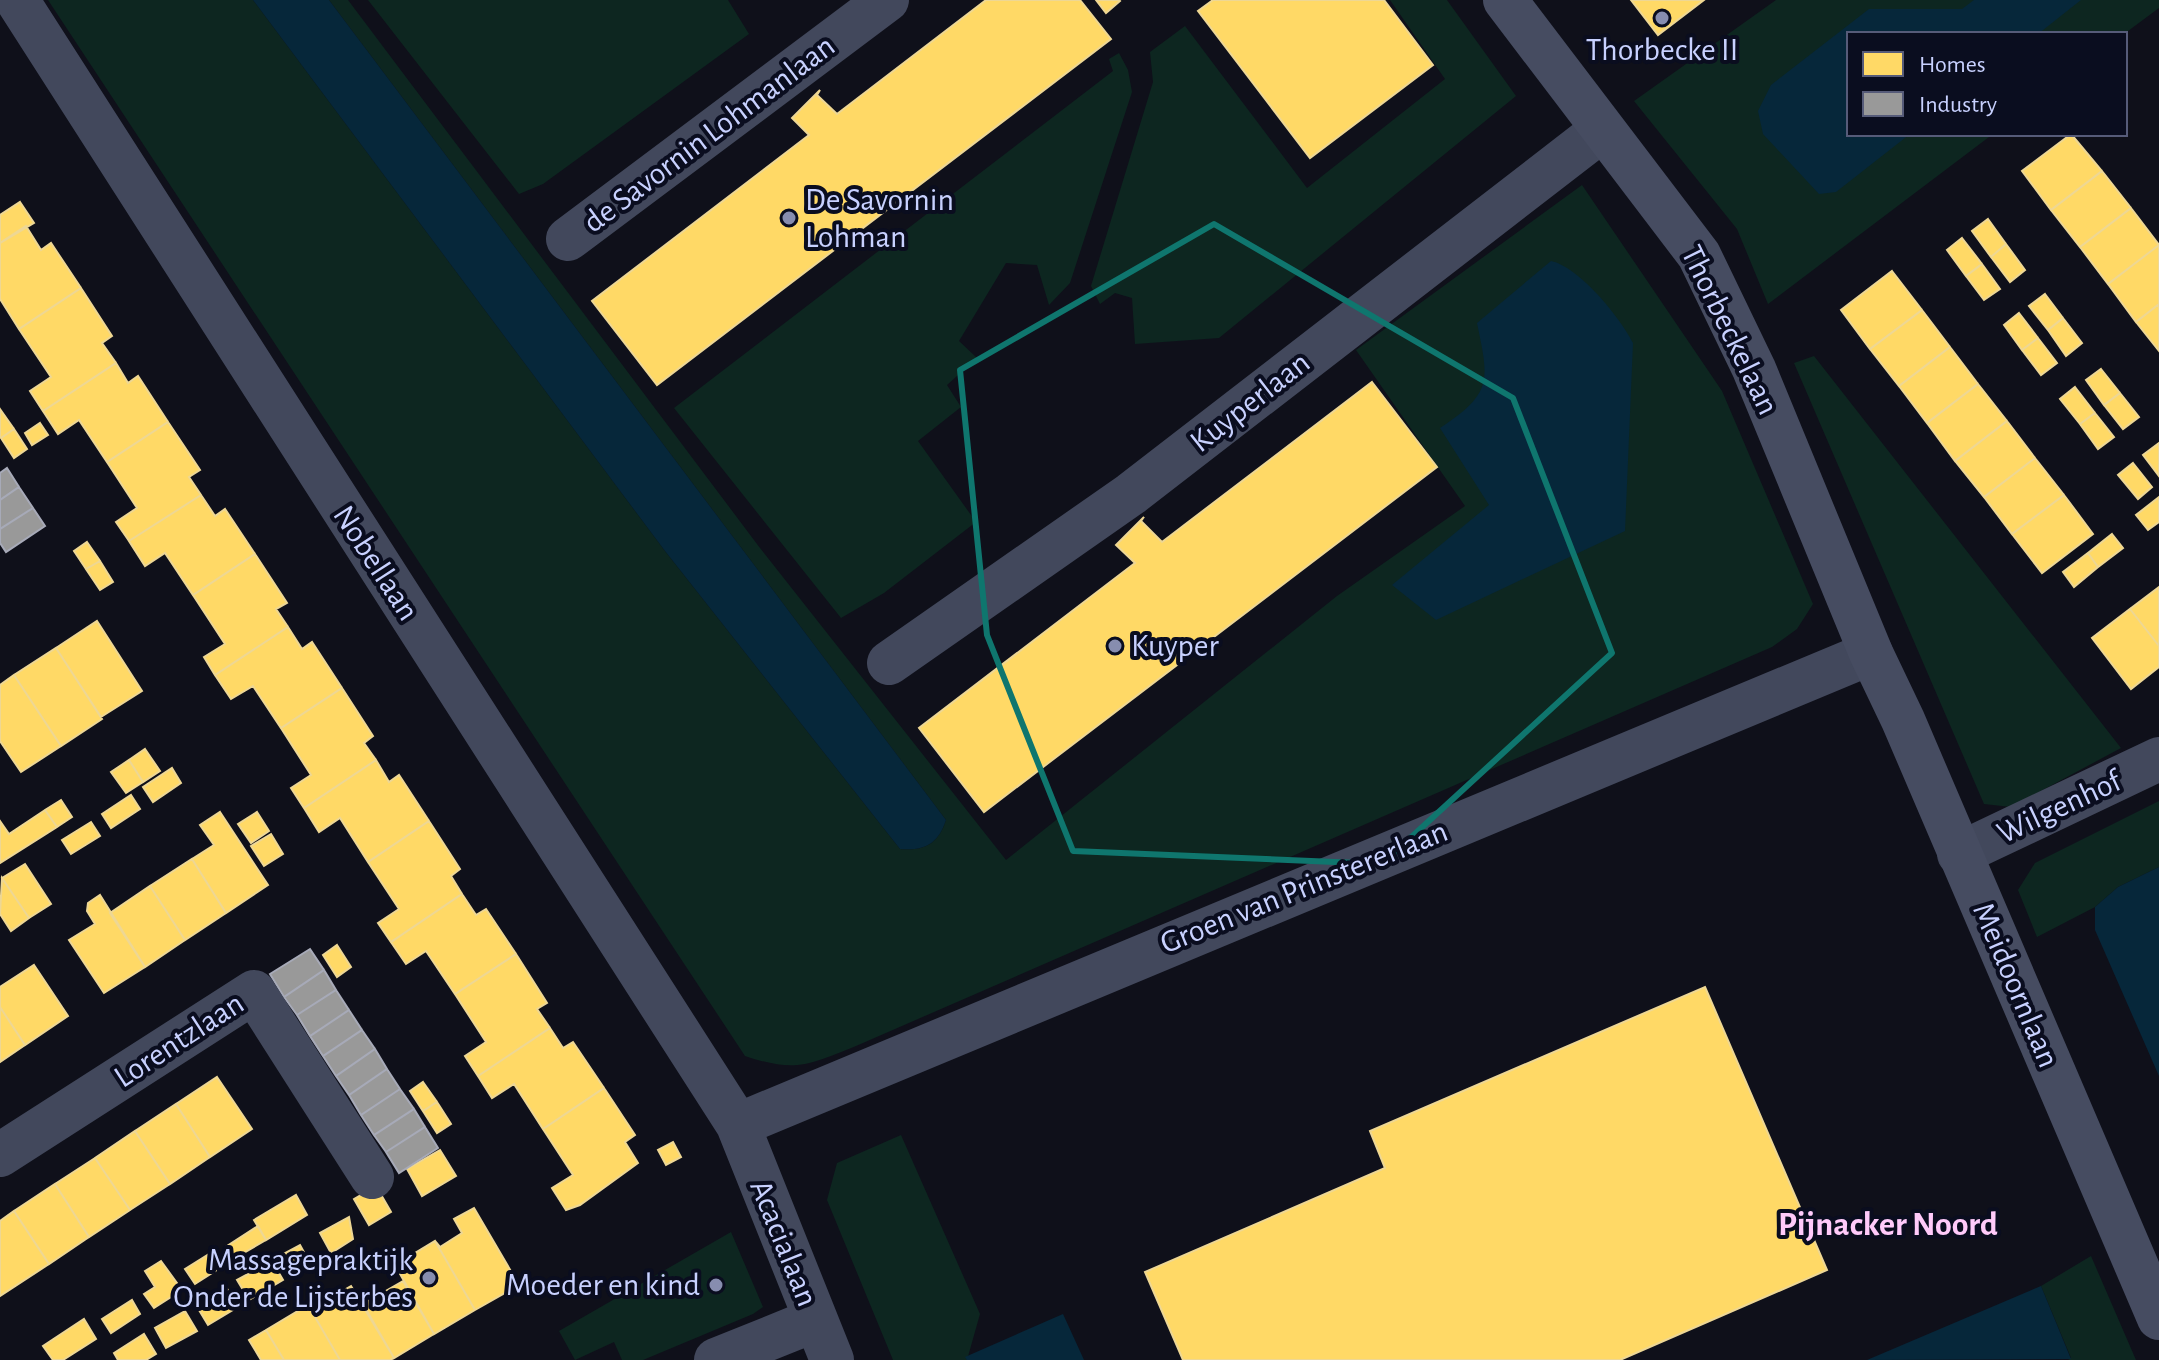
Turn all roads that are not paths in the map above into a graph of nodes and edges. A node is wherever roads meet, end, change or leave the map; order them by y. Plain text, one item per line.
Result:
1 (17, 0) edge
2 (887, 0) edge
3 (1505, 0) edge
4 (1602, 130) junction
5 (568, 239) dead end
6 (1871, 653) junction
7 (889, 663) dead end
8 (2159, 759) edge
9 (1959, 854) junction
10 (738, 1125) junction
11 (0, 1155) edge
12 (372, 1177) dead end
13 (2159, 1318) edge
14 (815, 1320) junction
15 (716, 1360) edge
16 (832, 1360) edge

1 - 10 street, Nobellaan
2 - 5 street, de Savornin Lohmanlaan
3 - 4 street, Thorbeckelaan
4 - 6 street, Thorbeckelaan
4 - 7 street, Kuyperlaan
6 - 9 street, Meidoornlaan
6 - 10 street, Groen van Prinstererlaan
8 - 9 street, Wilgenhof
9 - 13 street, Meidoornlaan
10 - 14 street, Acacialaan
11 - 12 street, Lorentzlaan
14 - 15 street
14 - 16 street, Acacialaan

